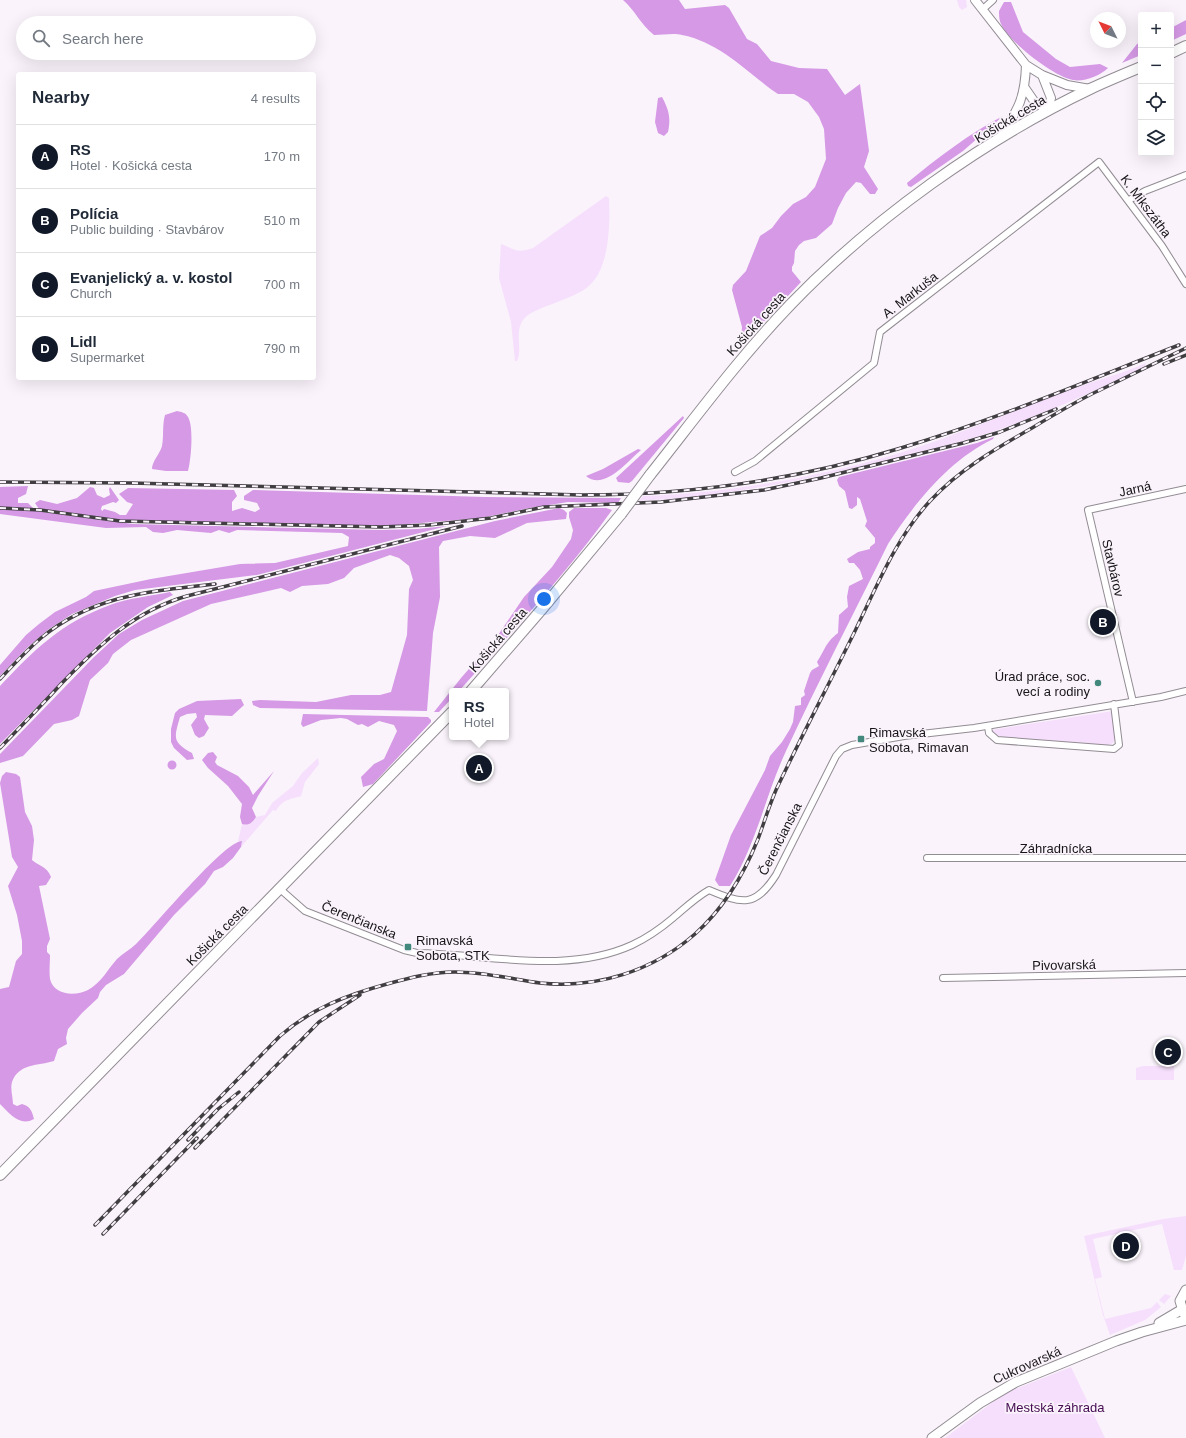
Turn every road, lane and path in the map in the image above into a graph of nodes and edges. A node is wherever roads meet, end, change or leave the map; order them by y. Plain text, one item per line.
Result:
1 (975, 0) edge
2 (993, 0) edge
3 (982, 9) junction
4 (1186, 46) edge
5 (1174, 52) edge
6 (1026, 65) junction
7 (1138, 68) edge
8 (1042, 75) junction
9 (1025, 88) junction
10 (1090, 89) junction
11 (1048, 111) junction
12 (999, 140) junction
13 (1099, 162) joint
14 (1186, 175) edge
15 (1129, 200) junction
16 (1186, 284) edge
17 (735, 472) dead end
18 (1186, 489) edge
19 (1088, 510) joint
20 (474, 688) edge
21 (1186, 692) edge
22 (1133, 702) junction
23 (1114, 704) junction
24 (449, 715) edge
25 (988, 726) junction
26 (927, 858) dead end
27 (1186, 858) edge
28 (280, 890) junction
29 (1186, 973) edge
30 (943, 978) dead end
31 (0, 1175) edge
32 (1186, 1290) edge
33 (1184, 1314) edge
34 (1186, 1320) edge
35 (1142, 1332) junction
36 (932, 1438) edge

1 - 3 street
2 - 3 street
3 - 6 street
4 - 5 main road
6 - 8 street
6 - 9 street
7 - 10 main road, Košická cesta
8 - 10 street
8 - 11 street
9 - 11 street
9 - 12 street
10 - 11 main road, Košická cesta
11 - 12 main road, Košická cesta
12 - 20 main road, Košická cesta, bridge
13 - 15 street, K. Mikszátha
13 - 17 street, A. Markuša
14 - 15 street
15 - 16 street, K. Mikszátha
18 - 19 street, Jarná
19 - 22 street, Stavbárov
21 - 22 street, Čerenčianska
22 - 23 street, Čerenčianska
23 - 25 street, Čerenčianska
23 - 25 street
24 - 28 main road, Košická cesta
25 - 28 street, Čerenčianska
26 - 27 street, Záhradnícka
28 - 31 main road, Košická cesta
29 - 30 street, Pivovarská
32 - 33 main road
33 - 35 main road
34 - 35 main road
35 - 36 main road, Cukrovarská

